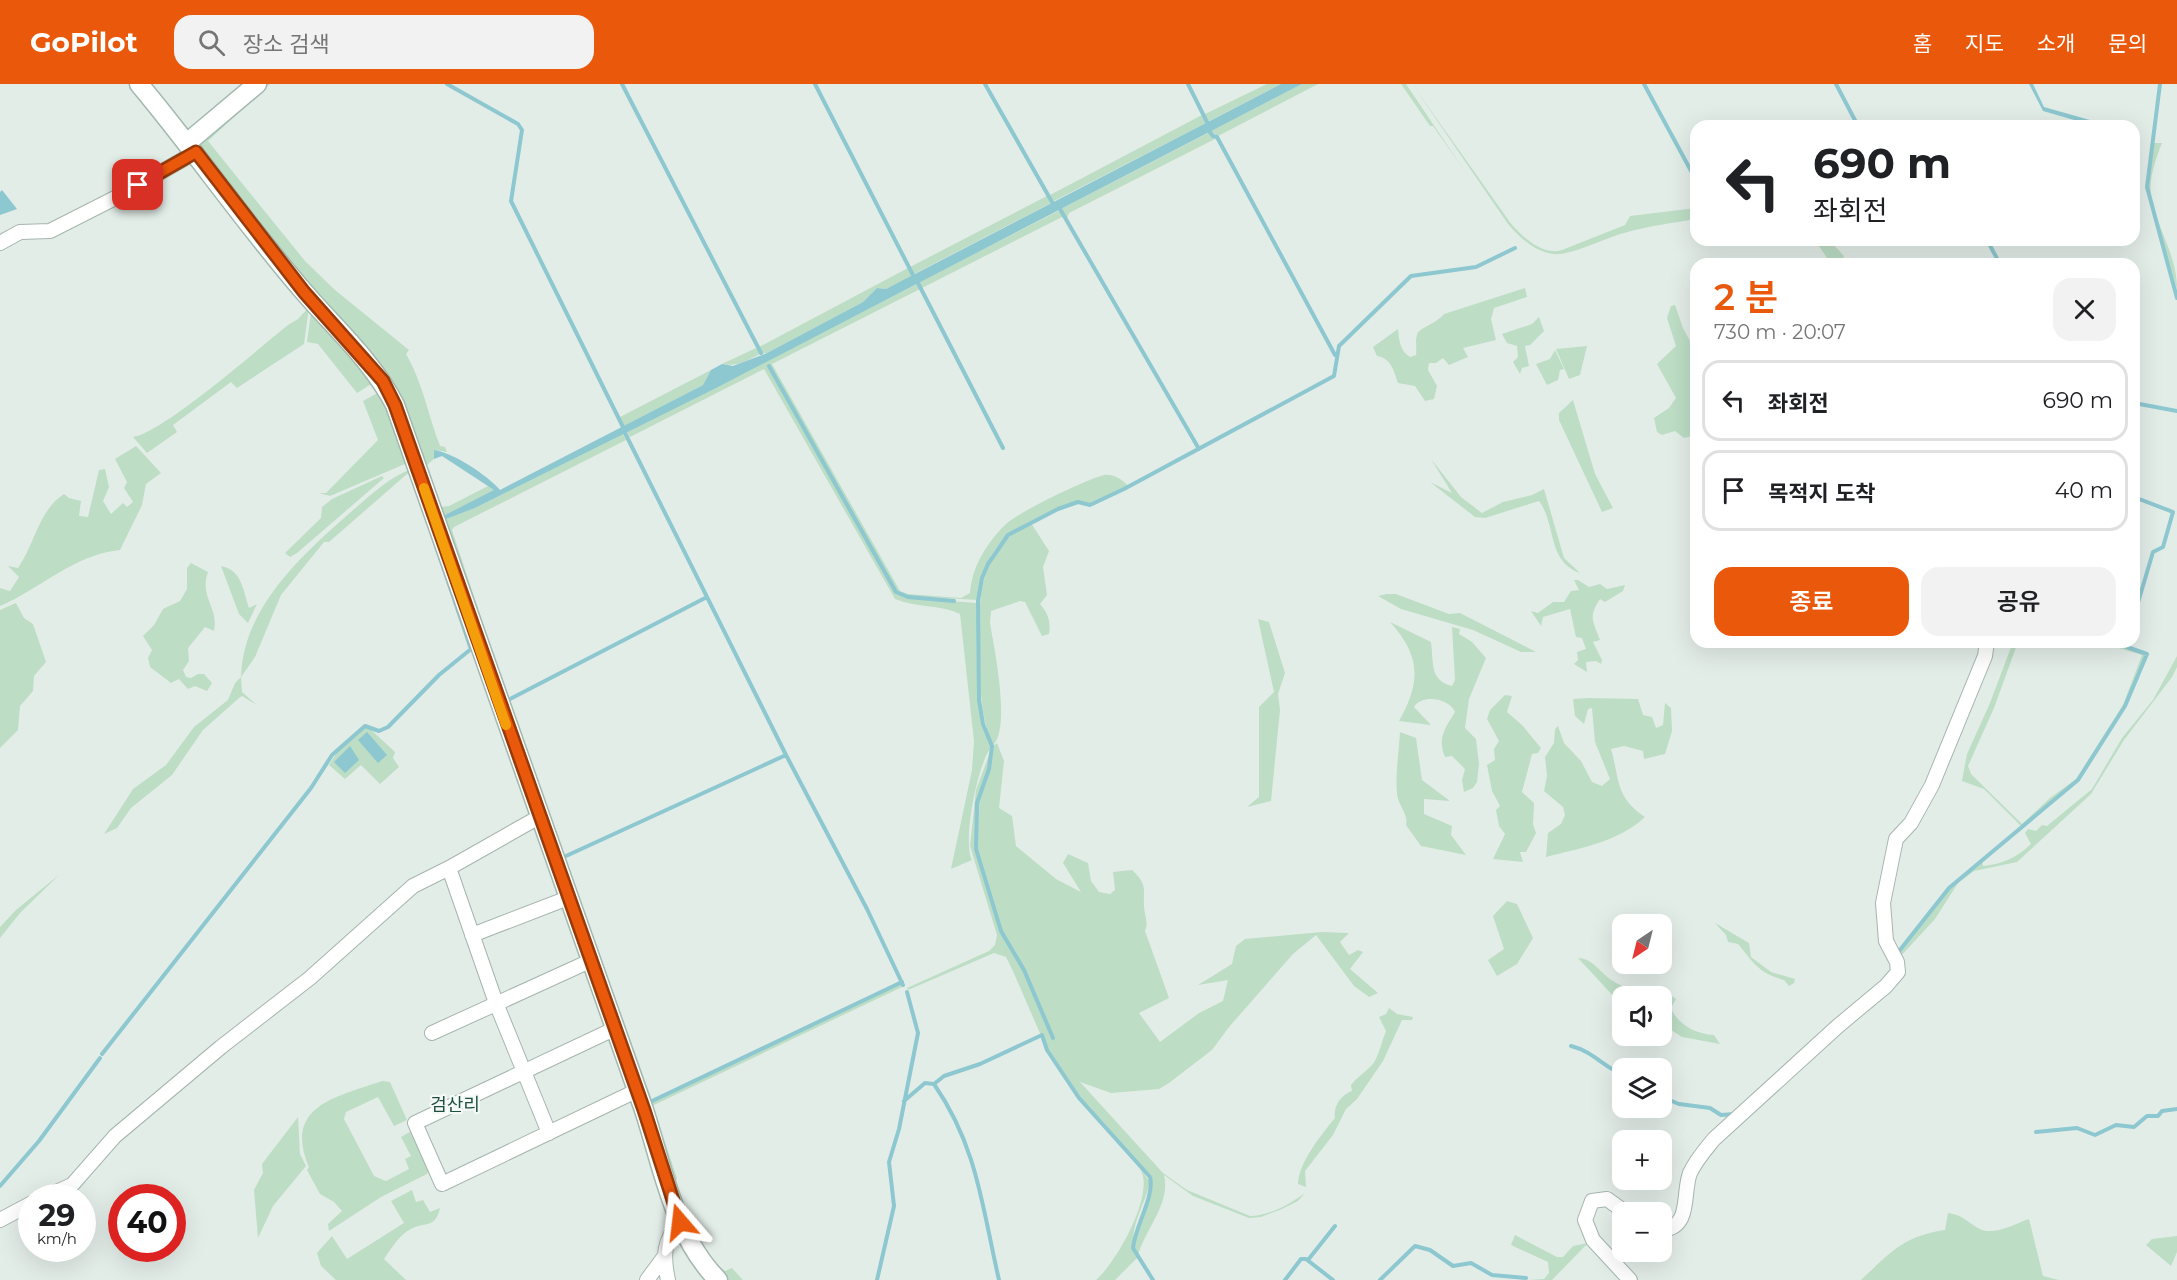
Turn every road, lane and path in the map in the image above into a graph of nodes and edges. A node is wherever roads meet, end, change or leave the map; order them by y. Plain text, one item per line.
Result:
1 (139, 84) edge
2 (257, 84) edge
3 (192, 147) junction
4 (0, 243) edge
5 (1985, 648) edge
6 (539, 817) junction
7 (448, 868) junction
8 (568, 898) junction
9 (472, 935) junction
10 (590, 961) junction
11 (496, 1003) junction
12 (614, 1029) junction
13 (432, 1033) dead end
14 (522, 1071) junction
15 (636, 1091) junction
16 (549, 1133) junction
17 (73, 1184) edge
18 (1612, 1203) edge
19 (18, 1211) edge
20 (0, 1221) edge
21 (680, 1222) junction
22 (1672, 1228) edge
23 (664, 1257) junction
24 (1612, 1261) edge
25 (1613, 1262) edge
26 (647, 1280) edge
27 (668, 1280) edge
28 (718, 1280) edge
29 (1630, 1280) edge

1 - 3 street
2 - 3 street
3 - 4 street
3 - 6 street
5 - 22 street
6 - 7 street
6 - 8 street
7 - 9 street
7 - 17 street
8 - 9 street
8 - 10 street
9 - 11 street
10 - 11 street
10 - 12 street
11 - 13 street
11 - 14 street
12 - 14 street
12 - 15 street
14 - 16 street
14 - 16 street
15 - 16 street
15 - 21 street
18 - 24 street
19 - 20 street
21 - 23 street
21 - 28 street
23 - 26 street
23 - 27 street
25 - 29 street

